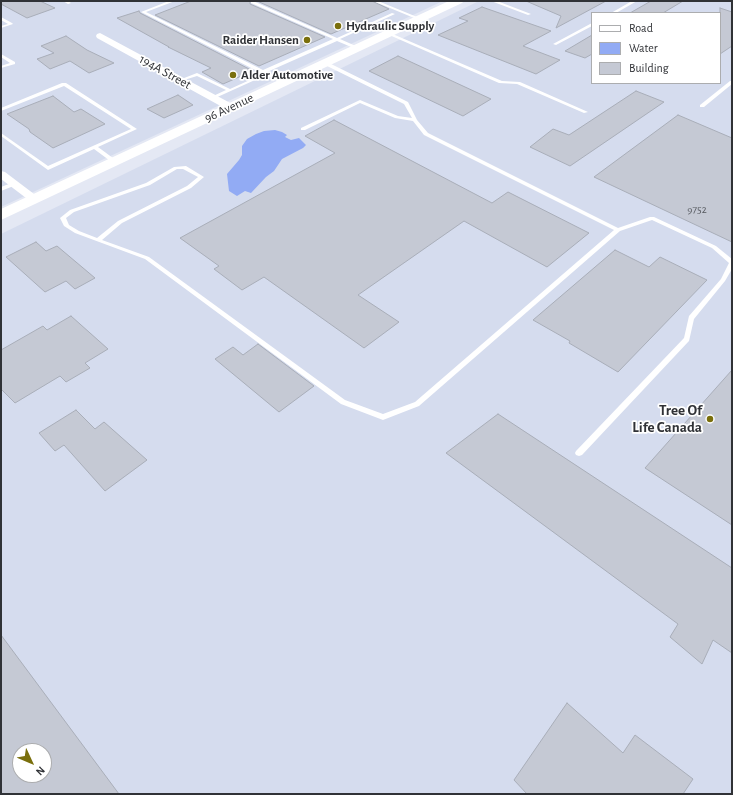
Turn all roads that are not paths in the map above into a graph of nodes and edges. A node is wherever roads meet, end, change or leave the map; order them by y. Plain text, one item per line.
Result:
1 (173, 1) edge
2 (375, 1) edge
3 (458, 1) edge
4 (493, 1) edge
5 (635, 1) edge
6 (252, 2) dead end
7 (615, 12) edge
8 (393, 14) dead end
9 (529, 14) dead end
10 (1, 18) edge
11 (420, 19) junction
12 (591, 25) edge
13 (1, 28) edge
14 (388, 33) junction
15 (100, 36) dead end
16 (336, 39) junction
17 (555, 44) dead end
18 (357, 48) junction
19 (1, 55) edge
20 (325, 63) junction
21 (1, 67) edge
22 (264, 73) junction
23 (181, 80) junction
24 (283, 82) junction
25 (732, 82) edge
26 (229, 90) junction
27 (213, 98) junction
28 (702, 106) dead end
29 (230, 107) junction
30 (1, 110) edge
31 (586, 112) dead end
32 (416, 120) junction
33 (303, 129) dead end
34 (3, 137) edge
35 (94, 147) junction
36 (115, 162) junction
37 (1, 174) edge
38 (14, 184) junction
39 (1, 189) edge
40 (34, 199) junction
41 (1, 215) edge
42 (618, 230) junction
43 (98, 240) junction
44 (732, 263) edge
45 (579, 453) dead end

1 - 22 lane
2 - 11 lane
3 - 11 main road, 96 Avenue
4 - 9 lane
5 - 7 lane
6 - 16 lane
8 - 16 lane
10 - 13 lane
11 - 14 main road, 96 Avenue
12 - 17 lane
14 - 18 main road, 96 Avenue
14 - 31 lane
15 - 23 street, 194A Street
16 - 18 lane
16 - 22 lane
18 - 20 main road, 96 Avenue
19 - 21 lane
20 - 24 main road, 96 Avenue
20 - 32 lane
22 - 24 lane
22 - 26 lane
23 - 26 lane
23 - 27 street, 194A Street
24 - 29 main road, 96 Avenue
25 - 28 lane
26 - 27 lane
27 - 29 street, 194A Street
29 - 36 main road, 96 Avenue
30 - 35 lane
32 - 33 lane
32 - 42 lane
34 - 35 lane
35 - 36 lane
36 - 40 main road, 96 Avenue
37 - 38 street
38 - 39 lane
38 - 40 street
40 - 41 main road, 96 Avenue
42 - 43 lane
42 - 44 lane
43 - 43 lane
44 - 45 lane

